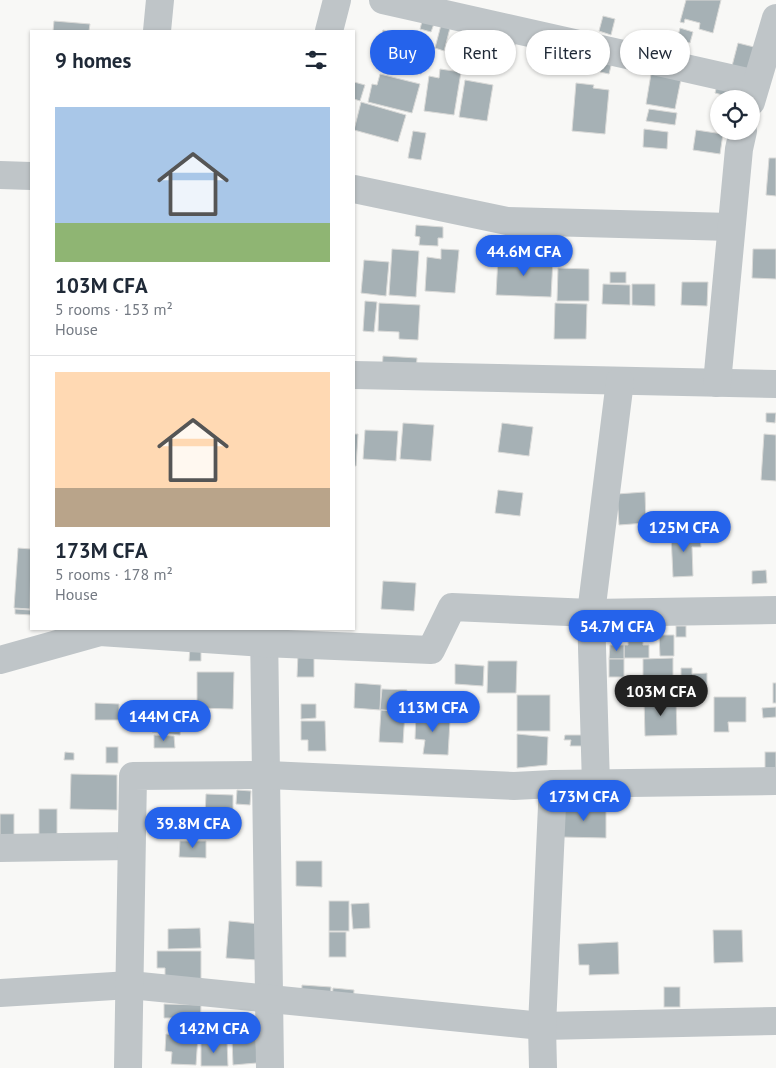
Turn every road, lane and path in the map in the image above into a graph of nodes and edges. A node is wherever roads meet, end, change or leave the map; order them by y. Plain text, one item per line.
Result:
1 (160, 0) edge
2 (337, 0) edge
3 (383, 0) edge
4 (776, 18) edge
5 (157, 30) edge
6 (329, 30) edge
7 (742, 90) edge
8 (755, 90) edge
9 (741, 140) edge
10 (0, 175) edge
11 (30, 176) edge
12 (355, 189) edge
13 (731, 227) junction
14 (355, 375) edge
15 (620, 381) junction
16 (717, 383) junction
17 (776, 384) edge
18 (776, 610) edge
19 (591, 613) junction
20 (101, 630) edge
21 (264, 636) edge
22 (0, 660) edge
23 (268, 775) junction
24 (776, 781) edge
25 (553, 784) junction
26 (596, 785) junction
27 (132, 846) junction
28 (0, 848) edge
29 (130, 985) junction
30 (0, 993) edge
31 (269, 1000) junction
32 (776, 1021) edge
33 (542, 1026) junction
34 (128, 1068) edge
35 (270, 1068) edge
36 (543, 1068) edge

1 - 5 street
2 - 6 street
3 - 7 street
4 - 8 street
9 - 13 street
10 - 11 street
12 - 13 street
13 - 16 street
14 - 15 street
15 - 16 street
15 - 19 street
16 - 17 street
18 - 19 street
19 - 21 street
19 - 26 street
20 - 21 street
20 - 22 street
21 - 23 street
23 - 25 street
23 - 27 street
23 - 31 street
24 - 26 street
25 - 26 street
25 - 33 street
27 - 28 street
27 - 29 street
29 - 30 street
29 - 31 street
29 - 34 street
31 - 33 street
31 - 35 street
32 - 33 street
33 - 36 street

